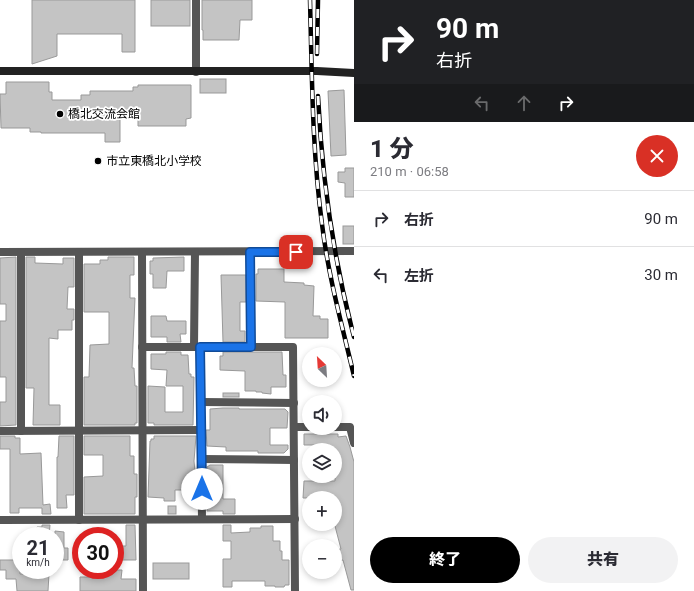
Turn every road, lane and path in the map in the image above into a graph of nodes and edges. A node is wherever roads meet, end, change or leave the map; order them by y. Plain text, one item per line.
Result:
1 (196, 0) edge
2 (0, 71) edge
3 (196, 72) junction
4 (354, 73) edge
5 (354, 251) edge
6 (0, 252) edge
7 (21, 252) junction
8 (79, 252) junction
9 (142, 252) junction
10 (195, 252) junction
11 (250, 252) junction
12 (142, 347) junction
13 (197, 347) junction
14 (251, 347) junction
15 (201, 402) junction
16 (294, 403) junction
17 (294, 427) junction
18 (302, 427) edge
19 (342, 427) edge
20 (201, 430) junction
21 (0, 431) edge
22 (22, 431) junction
23 (79, 431) junction
24 (143, 431) junction
25 (354, 443) edge
26 (202, 459) junction
27 (294, 460) junction
28 (202, 519) junction
29 (295, 519) junction
30 (0, 520) edge
31 (79, 520) junction
32 (143, 520) junction
33 (143, 591) edge
34 (295, 591) edge

1 - 3 street
2 - 3 street
3 - 4 street
5 - 11 street
6 - 7 street
7 - 8 street
7 - 22 street
8 - 9 street
8 - 23 street
9 - 10 street
9 - 12 street
10 - 11 street
10 - 13 street
11 - 14 street
12 - 13 street
12 - 24 street
13 - 14 street
13 - 15 street
14 - 16 street
15 - 16 street
15 - 20 street
16 - 17 street
17 - 18 street
17 - 27 street
19 - 25 street
20 - 24 street
20 - 26 street
21 - 22 street
22 - 23 street
23 - 24 street
23 - 31 street
24 - 32 street
26 - 27 street
26 - 28 street
27 - 29 street
28 - 29 street
28 - 32 street
29 - 34 street
30 - 31 street
31 - 32 street
32 - 33 street

